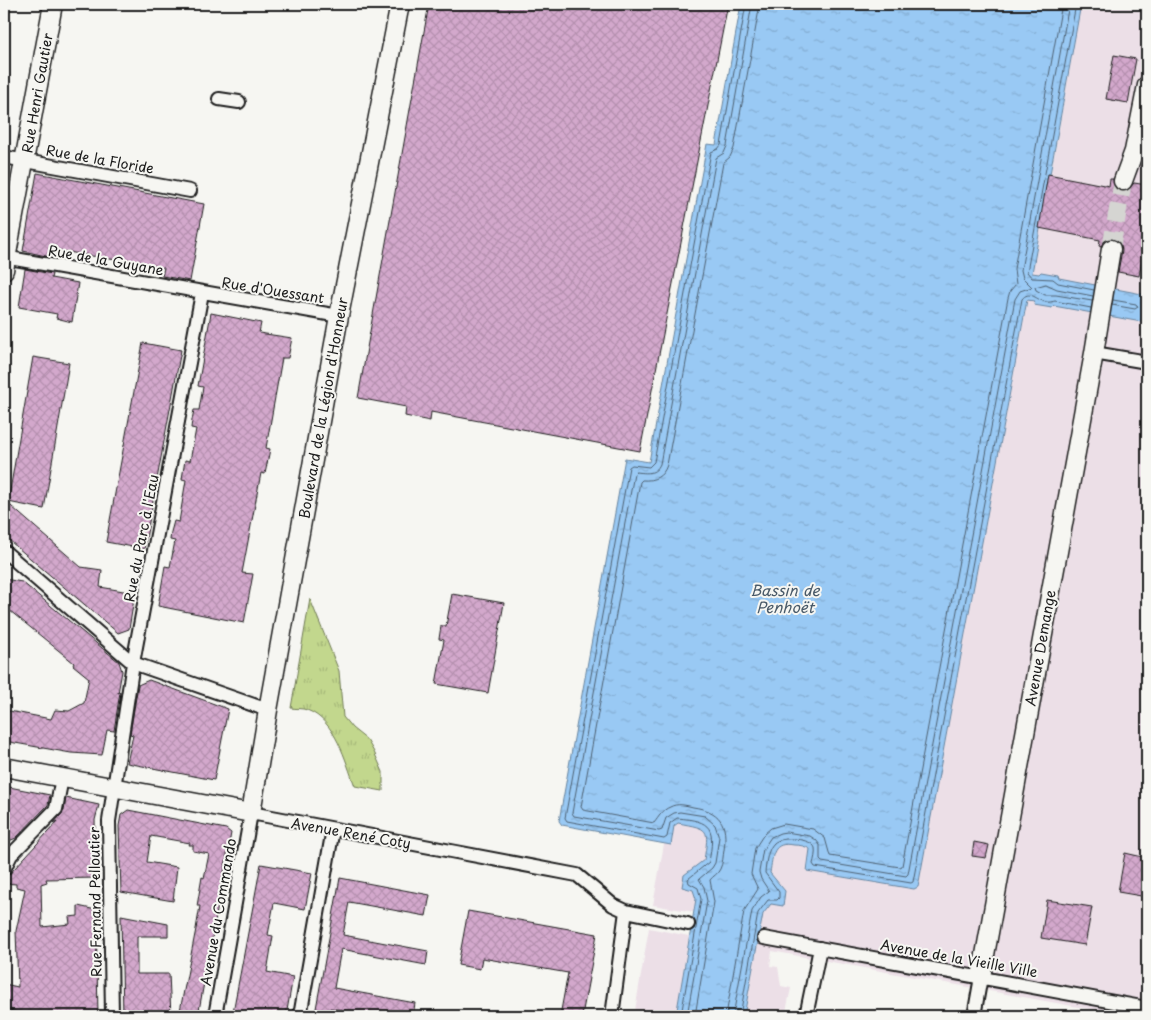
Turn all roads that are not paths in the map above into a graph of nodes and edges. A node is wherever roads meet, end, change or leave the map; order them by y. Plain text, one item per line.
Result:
1 (53, 4) edge
2 (400, 4) edge
3 (1147, 85) edge
4 (219, 99) dead end
5 (238, 102) dead end
6 (4, 157) edge
7 (24, 160) junction
8 (1123, 181) tunnel mouth
9 (190, 191) dead end
10 (1111, 249) tunnel mouth
11 (5, 262) edge
12 (202, 293) junction
13 (339, 316) junction
14 (1094, 352) junction
15 (1147, 362) edge
16 (4, 551) edge
17 (133, 663) junction
18 (268, 710) junction
19 (4, 767) edge
20 (62, 778) junction
21 (113, 788) junction
22 (251, 813) junction
23 (333, 829) junction
24 (4, 869) edge
25 (626, 911) junction
26 (688, 924) dead end
27 (764, 938) dead end
28 (820, 948) junction
29 (981, 977) junction
30 (1147, 1008) edge
31 (112, 1016) edge
32 (215, 1016) edge
33 (300, 1016) edge
34 (612, 1016) edge
35 (806, 1016) edge
36 (974, 1016) edge

1 - 7 street, Rue Henri Gautier
2 - 13 street, Boulevard de la Légion d'Honneur
3 - 8 street
4 - 5 street
6 - 7 street, Rue de la Floride
7 - 9 street, Rue de la Floride
7 - 11 street, Rue Henri Gautier
10 - 14 street, Avenue Demange
11 - 12 street, Rue de la Guyane
12 - 13 street, Rue d'Ouessant
12 - 17 street, Rue du Parc à l'Eau
13 - 18 street, Boulevard de la Légion d'Honneur
14 - 15 street
14 - 29 street, Avenue Demange
16 - 17 street
17 - 18 street
17 - 21 street, Rue du Parc à l'Eau
18 - 22 street, Boulevard de la Légion d'Honneur
19 - 20 street, Avenue René Coty
20 - 21 street, Avenue René Coty
20 - 24 street
21 - 22 street, Avenue René Coty
21 - 31 street, Rue Fernand Pelloutier
22 - 23 street, Avenue René Coty
22 - 32 street, Avenue du Commando
23 - 25 street, Avenue René Coty
23 - 33 street
25 - 26 street, Avenue René Coty
25 - 34 street
27 - 28 street, Avenue de la Vieille Ville
28 - 29 street, Avenue de la Vieille Ville
28 - 35 street
29 - 30 street, Avenue de la Vieille Ville
29 - 36 street

